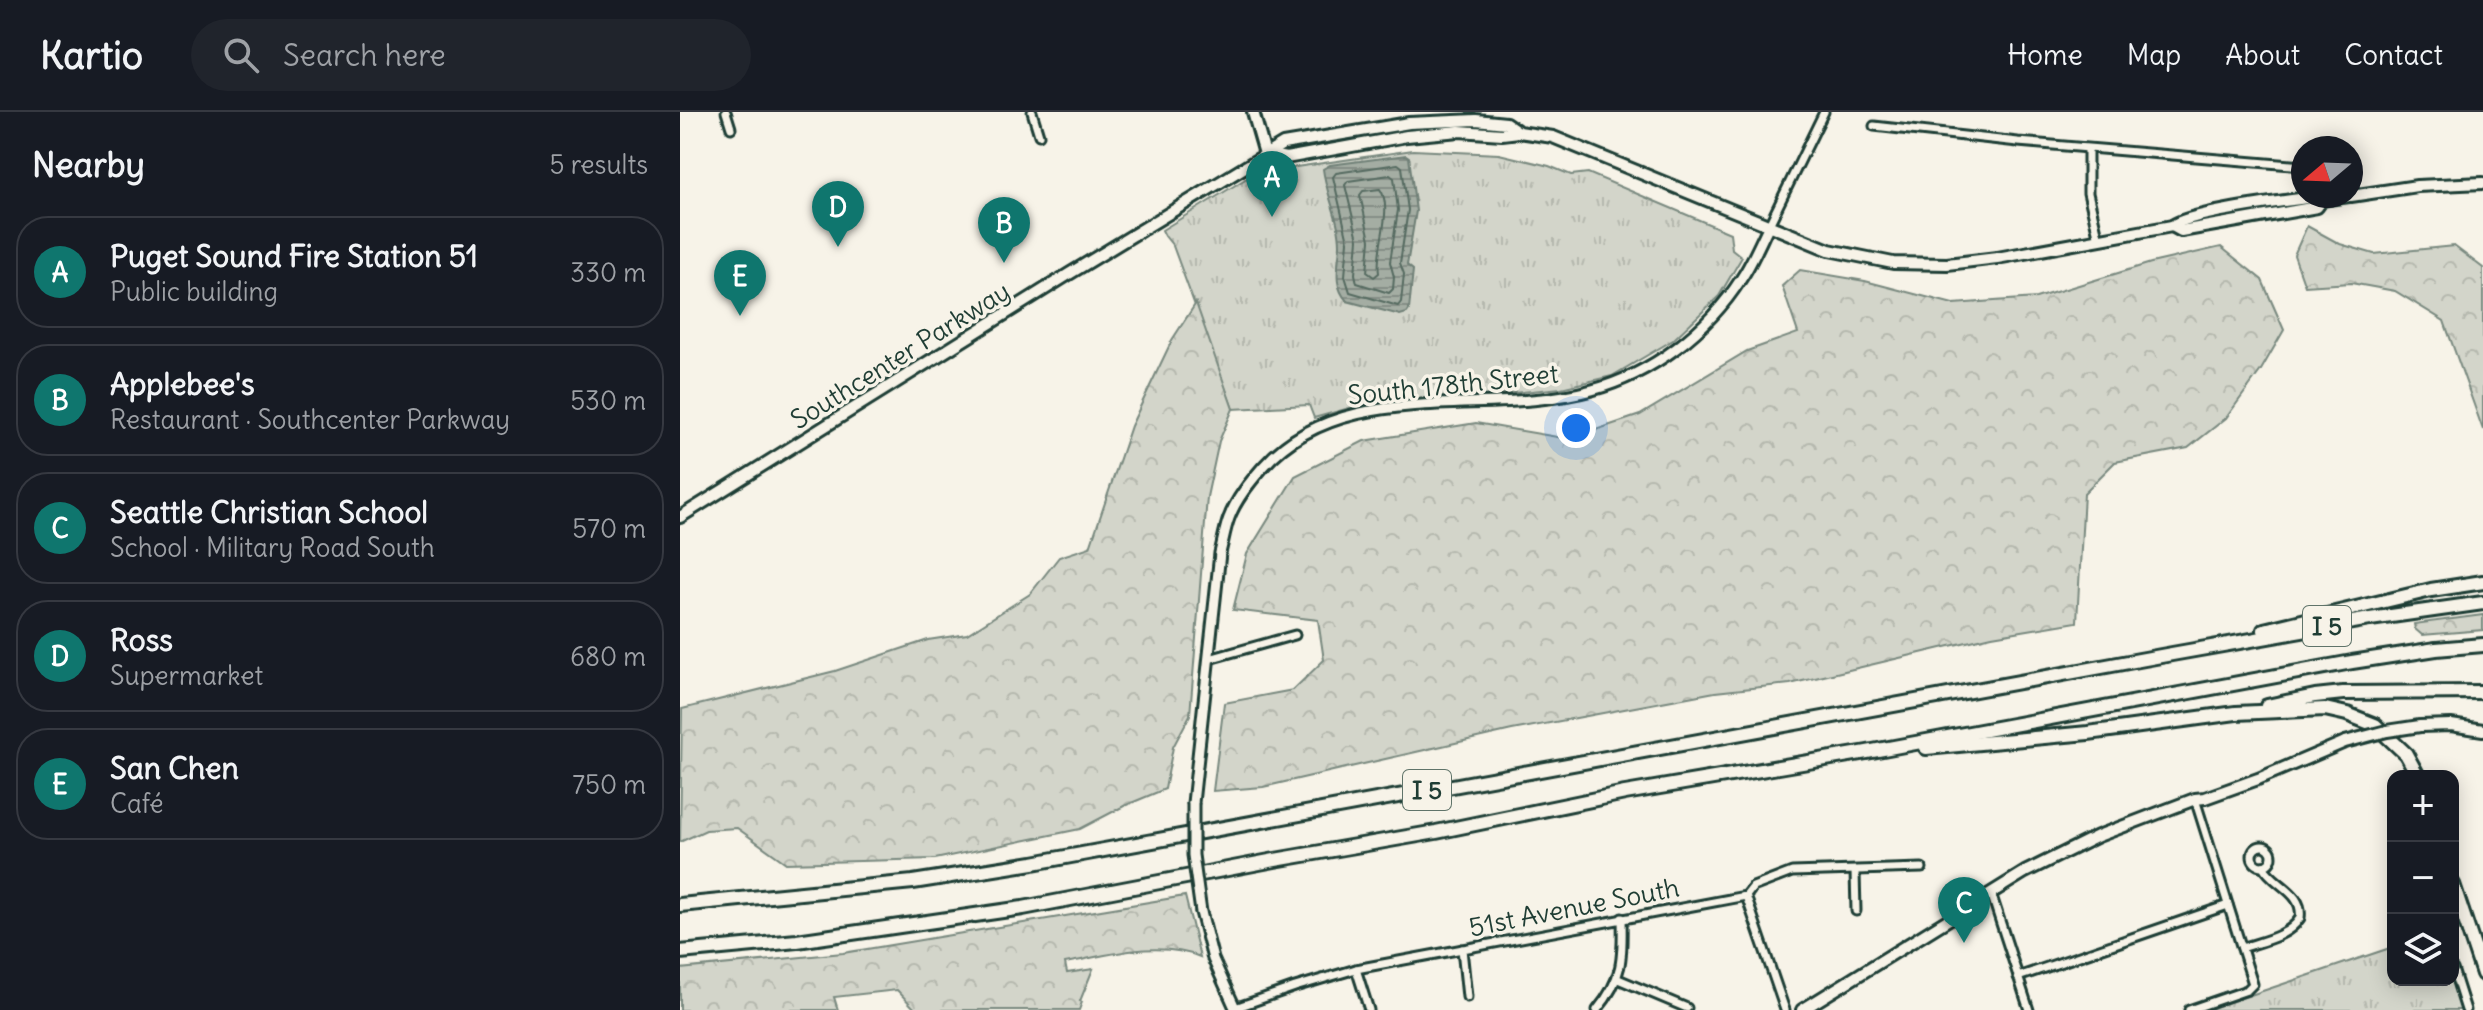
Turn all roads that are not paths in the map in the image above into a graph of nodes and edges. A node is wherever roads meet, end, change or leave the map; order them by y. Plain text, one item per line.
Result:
1 (726, 112) edge
2 (1032, 112) edge
3 (1253, 112) edge
4 (1824, 112) edge
5 (1874, 126) dead end
6 (731, 128) dead end
7 (1039, 135) dead end
8 (2088, 149) junction
9 (1265, 154) junction
10 (2291, 165) edge
11 (2483, 183) edge
12 (2363, 194) edge
13 (2312, 208) edge
14 (1769, 225) junction
15 (2099, 240) junction
16 (680, 517) edge
17 (2483, 582) edge
18 (2483, 603) edge
19 (1295, 635) dead end
20 (2483, 645) edge
21 (2172, 654) junction
22 (1209, 659) junction
23 (2483, 692) edge
24 (2236, 713) junction
25 (2483, 730) edge
26 (1867, 752) junction
27 (2415, 770) edge
28 (2195, 799) junction
29 (2263, 866) dead end
30 (1922, 868) dead end
31 (1855, 872) junction
32 (1991, 893) junction
33 (1746, 896) junction
34 (2459, 902) edge
35 (680, 905) edge
36 (2228, 905) junction
37 (1856, 911) dead end
38 (1622, 918) junction
39 (2242, 948) junction
40 (1462, 949) junction
41 (680, 952) edge
42 (1356, 969) junction
43 (2483, 974) edge
44 (2018, 977) junction
45 (1618, 979) junction
46 (2458, 986) edge
47 (1467, 997) dead end
48 (1687, 1008) dead end
49 (1235, 1009) edge
50 (1369, 1010) edge
51 (1597, 1010) edge
52 (1785, 1010) edge
53 (1802, 1010) edge
54 (2029, 1010) edge
55 (2189, 1010) edge
56 (2466, 1010) edge

1 - 6 street
2 - 7 street
3 - 9 main road
4 - 14 street
5 - 8 street
8 - 10 street
8 - 15 street
9 - 14 main road, Southcenter Parkway
9 - 16 main road, Southcenter Parkway
11 - 12 main road, Southcenter Parkway
13 - 15 main road, Southcenter Parkway
14 - 15 main road, Southcenter Parkway
14 - 22 street, South 178th Street
17 - 21 highway
18 - 21 highway, I 5
19 - 22 street
20 - 26 highway, I 5
21 - 35 highway, I 5
22 - 49 street, South 178th Street, bridge
23 - 24 highway
24 - 26 highway
24 - 27 highway
25 - 28 main road, bridge
26 - 41 highway, I 5
28 - 32 main road
28 - 36 street
29 - 39 street
30 - 31 street, 51st Avenue South
31 - 33 street, 51st Avenue South
31 - 37 street
32 - 44 street
32 - 53 main road
33 - 38 street, 51st Avenue South
33 - 52 street
34 - 43 highway
36 - 39 street
36 - 44 street
38 - 40 street, 51st Avenue South
38 - 45 street
39 - 55 street
40 - 42 street, 51st Avenue South
40 - 47 street
42 - 49 street, 51st Avenue South
42 - 50 street
44 - 54 street
45 - 48 street
45 - 51 street
46 - 56 street

